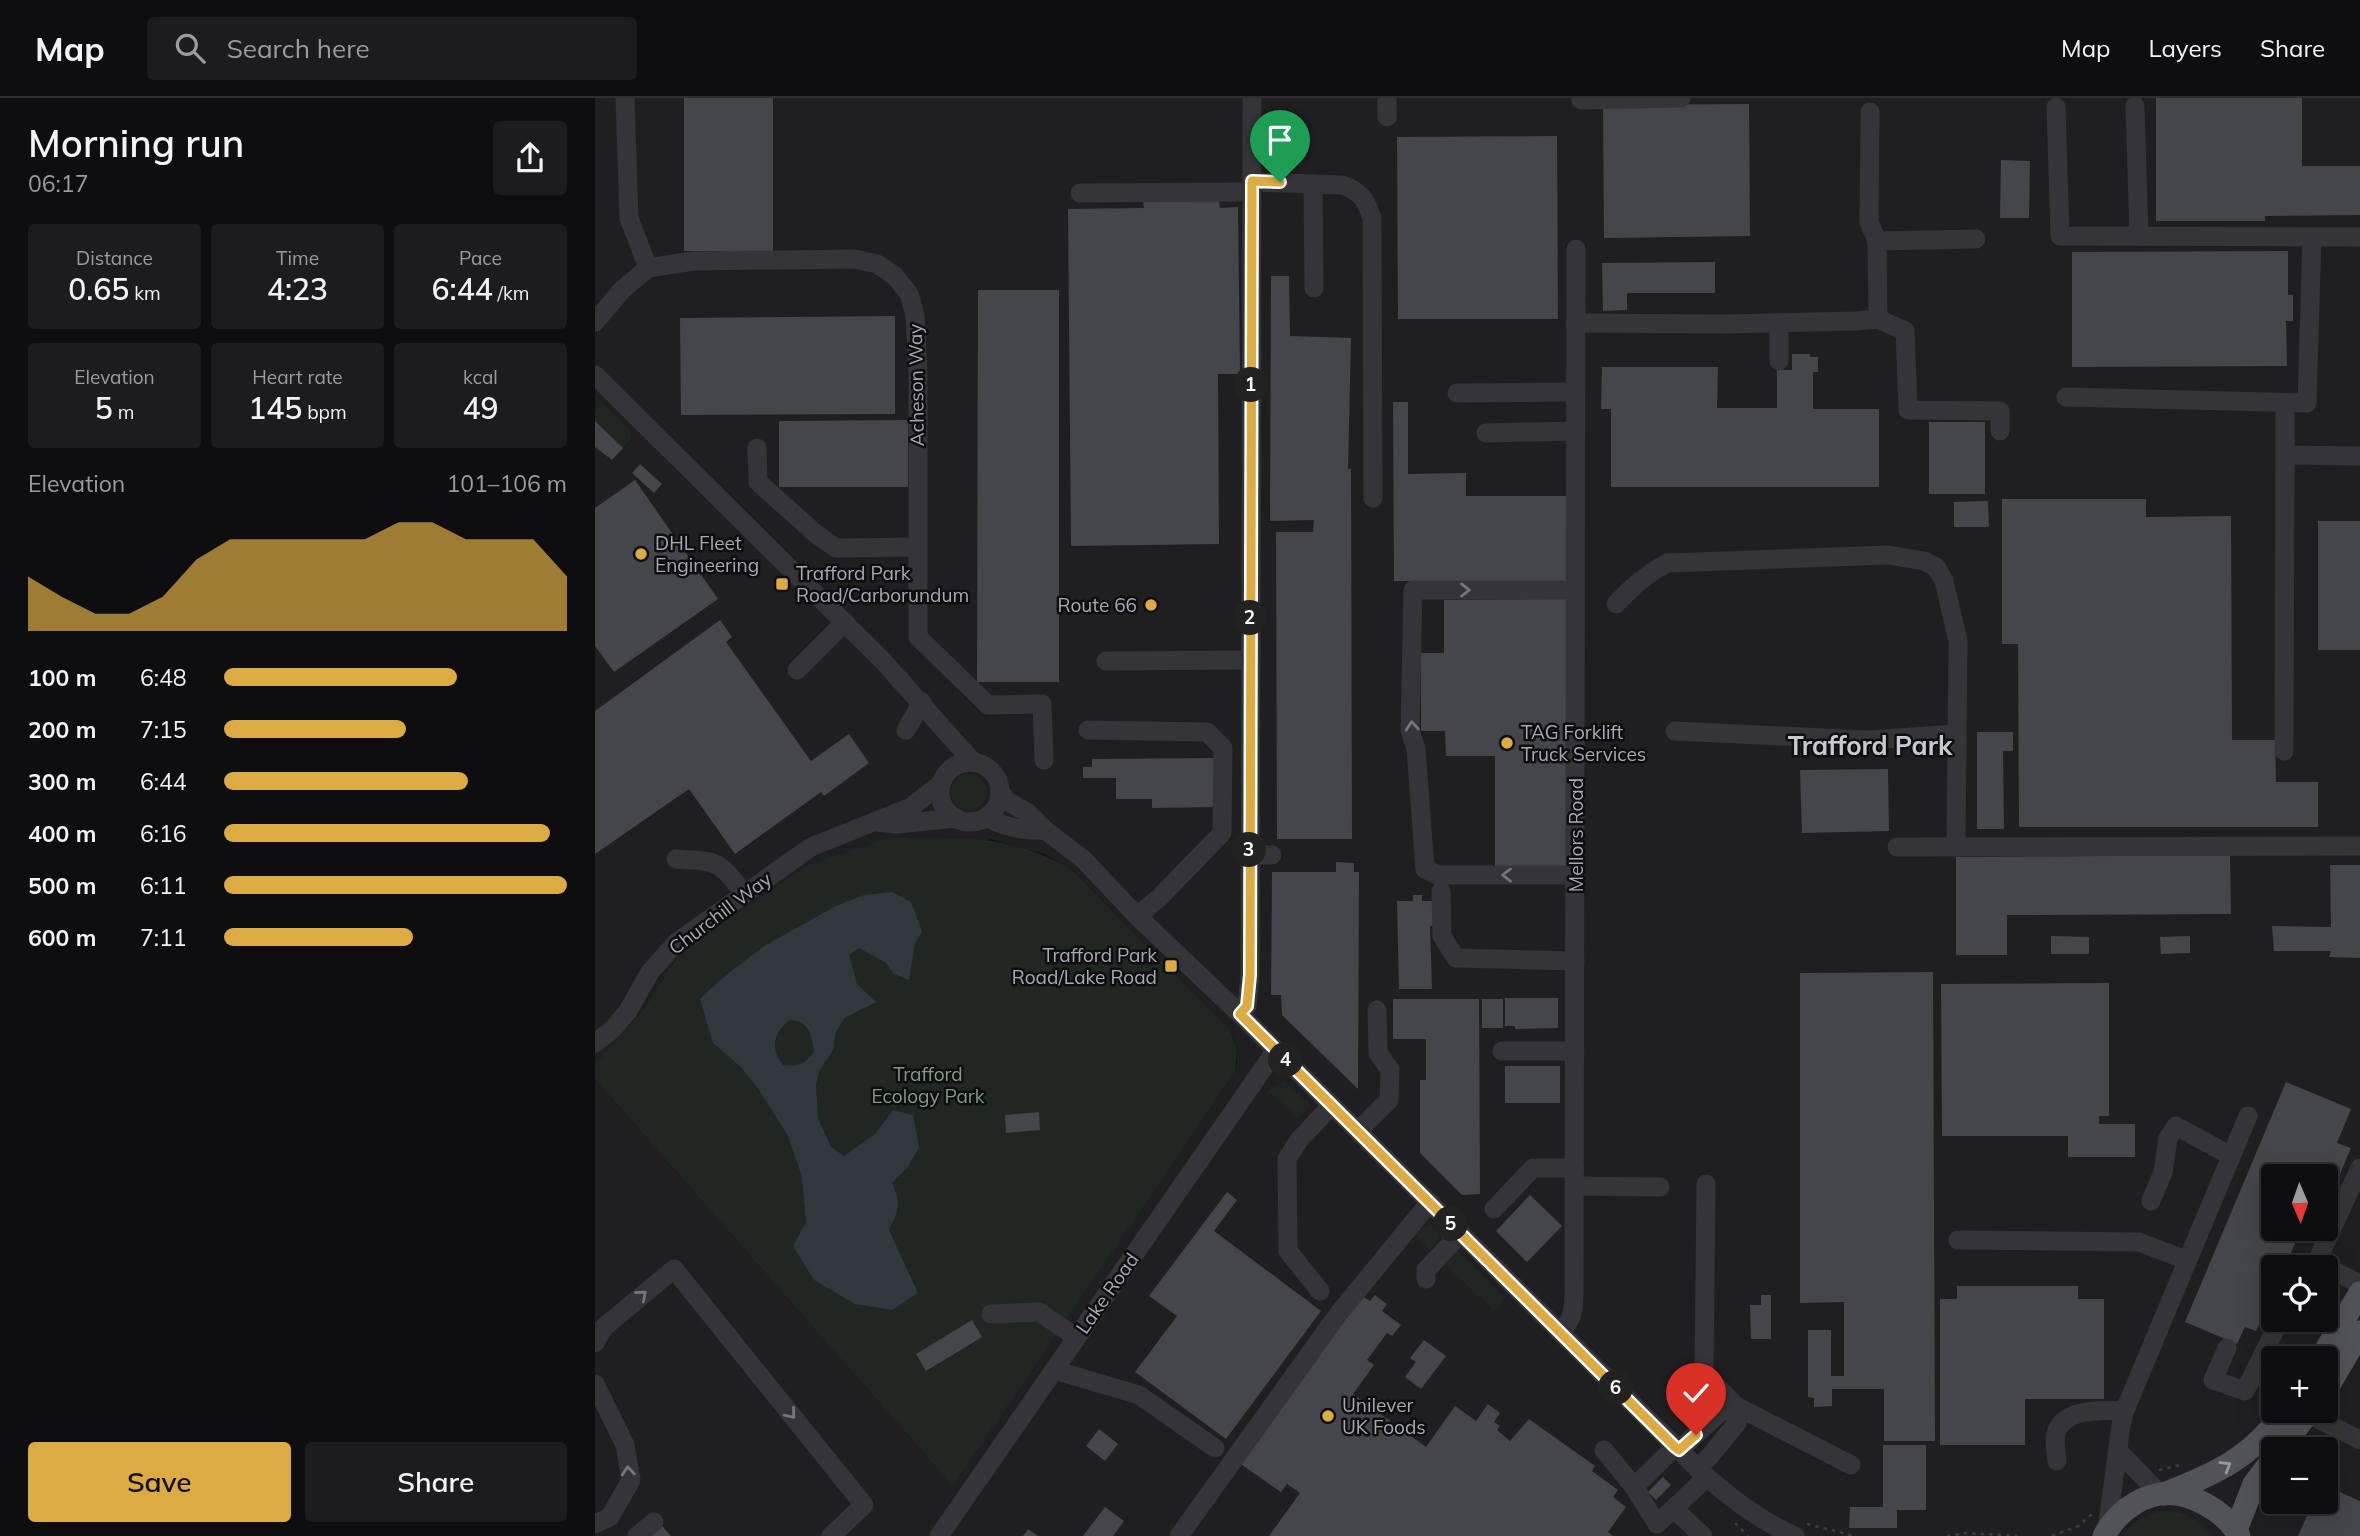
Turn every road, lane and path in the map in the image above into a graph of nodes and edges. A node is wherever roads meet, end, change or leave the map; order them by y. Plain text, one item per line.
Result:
1 (625, 98) edge
2 (1252, 98) edge
3 (1681, 98) edge
4 (1581, 103) edge
5 (2135, 106) dead end
6 (2056, 107) dead end
7 (1870, 112) dead end
8 (1313, 184) junction
9 (1252, 187) junction
10 (1080, 193) dead end
11 (2139, 236) junction
12 (2312, 237) junction
13 (2360, 237) edge
14 (1976, 239) dead end
15 (1877, 241) junction
16 (1576, 249) dead end
17 (648, 268) junction
18 (1314, 288) dead end
19 (1878, 318) junction
20 (595, 322) edge
21 (1575, 323) junction
22 (1779, 323) junction
23 (1779, 361) dead end
24 (597, 380) edge
25 (1575, 392) junction
26 (1457, 393) dead end
27 (2066, 397) dead end
28 (2285, 403) junction
29 (1575, 431) junction
30 (2000, 431) dead end
31 (1486, 433) dead end
32 (757, 448) dead end
33 (2285, 455) junction
34 (2360, 456) edge
35 (1373, 498) dead end
36 (918, 547) junction
37 (1576, 590) junction
38 (1616, 604) dead end
39 (845, 622) junction
40 (1250, 660) junction
41 (1106, 661) dead end
42 (797, 670) dead end
43 (922, 702) junction
44 (906, 730) dead end
45 (944, 730) junction
46 (1088, 730) dead end
47 (1675, 731) dead end
48 (1957, 734) junction
49 (2284, 751) dead end
50 (1044, 760) dead end
51 (974, 762) junction
52 (945, 777) junction
53 (1000, 792) junction
54 (986, 817) junction
55 (956, 818) junction
56 (876, 822) junction
57 (1045, 830) junction
58 (1956, 846) junction
59 (2360, 846) edge
60 (1897, 847) dead end
61 (1249, 855) junction
62 (1272, 855) dead end
63 (677, 859) dead end
64 (1575, 875) junction
65 (1441, 891) dead end
66 (743, 893) junction
67 (1137, 916) junction
68 (1575, 961) junction
69 (1377, 1010) dead end
70 (1240, 1014) junction
71 (595, 1043) edge
72 (1276, 1050) junction
73 (1502, 1051) dead end
74 (1575, 1051) junction
75 (1332, 1105) junction
76 (2248, 1116) dead end
77 (1358, 1131) junction
78 (2231, 1156) junction
79 (2360, 1168) edge
80 (1575, 1177) junction
81 (1706, 1184) dead end
82 (1660, 1187) dead end
83 (2151, 1200) dead end
84 (1430, 1202) junction
85 (1493, 1209) dead end
86 (1461, 1233) junction
87 (1958, 1240) dead end
88 (2323, 1255) edge
89 (2186, 1260) junction
90 (2338, 1275) edge
91 (1426, 1279) dead end
92 (2360, 1284) edge
93 (1320, 1291) dead end
94 (2360, 1293) edge
95 (991, 1314) dead end
96 (1560, 1332) junction
97 (2274, 1332) edge
98 (2360, 1332) edge
99 (1076, 1337) junction
100 (595, 1343) edge
101 (2328, 1346) edge
102 (2227, 1348) dead end
103 (1054, 1370) junction
104 (2338, 1370) edge
105 (595, 1384) edge
106 (1736, 1406) junction
107 (2125, 1410) junction
108 (2285, 1423) edge
109 (2324, 1423) edge
110 (2360, 1440) edge
111 (1215, 1448) dead end
112 (1677, 1449) junction
113 (1604, 1450) dead end
114 (2119, 1452) junction
115 (2057, 1461) dead end
116 (2186, 1464) dead end
117 (1851, 1465) dead end
118 (2148, 1472) dead end
119 (1702, 1473) junction
120 (2261, 1475) edge
121 (1634, 1487) junction
122 (2162, 1494) junction
123 (2100, 1508) dead end
124 (1674, 1509) junction
125 (1756, 1516) junction
126 (654, 1522) dead end
127 (595, 1524) edge
128 (2069, 1530) junction
129 (2106, 1533) edge
130 (2238, 1533) edge
131 (637, 1536) edge
132 (831, 1536) edge
133 (939, 1536) edge
134 (1179, 1536) edge
135 (1703, 1536) edge
136 (1763, 1536) edge
137 (1795, 1536) edge
138 (1947, 1536) edge
139 (2017, 1536) edge
140 (2052, 1536) edge
141 (2070, 1536) edge

1 - 17 street
2 - 9 street
3 - 4 street
5 - 11 street
6 - 11 street
7 - 15 street
8 - 9 street
8 - 18 street
8 - 35 street
9 - 10 street
9 - 40 street
11 - 12 street
12 - 13 street
12 - 28 street
14 - 15 street
15 - 19 street
16 - 21 street, Mellors Road
17 - 20 street
17 - 36 street, Acheson Way
19 - 22 street
19 - 30 street
21 - 22 street
21 - 25 street, Mellors Road
22 - 23 street
24 - 39 street
25 - 26 street
25 - 29 street, Mellors Road
27 - 28 street
28 - 33 street
29 - 31 street
29 - 37 street, Mellors Road
32 - 36 street
33 - 34 street
33 - 49 street
36 - 50 street, Acheson Way
37 - 64 street, Mellors Road
64 -> 37 street
38 - 48 street
39 - 42 street
39 - 43 street
40 - 41 street
40 - 61 street
43 - 44 street
43 - 45 street
45 - 51 street
45 - 52 street
46 - 67 street
47 - 48 street
48 - 58 street
51 - 52 street
51 - 53 street
52 - 55 street
52 - 56 street, Churchill Way
53 - 54 street
53 - 57 street
54 - 55 street
54 - 57 street
55 - 56 street, Churchill Way
56 - 66 street, Churchill Way
57 - 67 street
58 - 59 street
58 - 60 street
61 - 62 street
61 - 70 street
63 - 66 street
64 - 68 street, Mellors Road
65 - 68 street
66 - 71 street, Churchill Way
67 - 70 street
68 - 74 street, Mellors Road
69 - 77 street
70 - 72 street
72 - 75 street
72 - 99 street, Lake Road
73 - 74 street
74 - 80 street, Mellors Road
75 - 77 street
75 - 93 street
76 - 78 street
77 - 84 street
78 - 83 street
78 - 89 street
79 - 88 street
80 - 82 street
80 - 85 street
80 - 96 street, Mellors Road
81 - 106 street
84 - 86 street
84 - 134 street
86 - 91 street
86 - 96 street
87 - 89 street
89 - 107 street
90 - 92 street
94 - 101 main road
95 - 99 street
96 - 112 street
97 - 102 street
98 - 104 main road
99 - 103 street, Lake Road
100 -> 132 street
103 - 111 street
103 - 133 street, Lake Road
127 -> 105 street
106 - 112 street
106 - 117 street
106 - 119 street
107 - 114 street
107 - 115 street
122 -> 108 main road
109 - 110 street
112 - 119 street
112 - 121 street
113 - 121 street
114 - 122 street
114 - 129 street
116 - 118 path
119 - 124 street
119 - 125 street
120 - 130 main road
121 - 124 street
122 - 129 main road
122 - 130 main road
123 - 128 path
124 - 135 street
125 - 136 street
125 - 137 street
126 - 131 street
128 - 140 path
128 - 141 path
138 - 139 path

